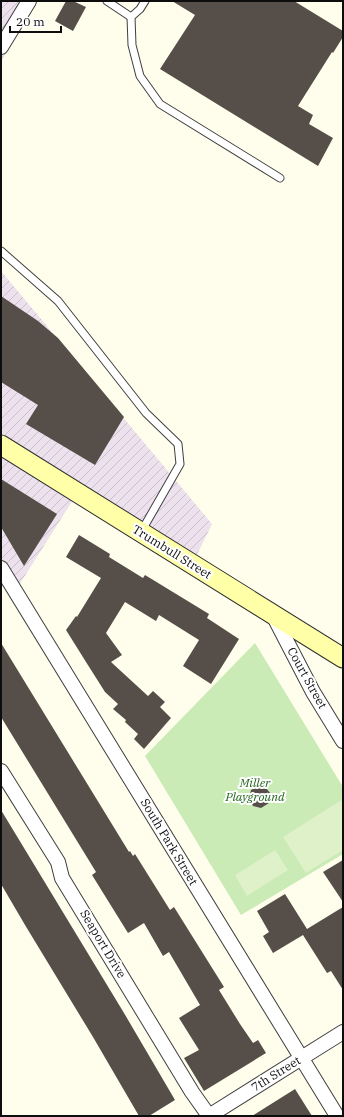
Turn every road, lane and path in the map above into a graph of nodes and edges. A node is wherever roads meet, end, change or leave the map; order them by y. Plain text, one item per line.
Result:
1 (29, 1) edge
2 (107, 1) edge
3 (145, 1) edge
4 (132, 17) junction
5 (1, 47) edge
6 (280, 178) dead end
7 (1, 251) edge
8 (1, 445) edge
9 (141, 532) junction
10 (1, 568) edge
11 (273, 615) junction
12 (343, 658) edge
13 (343, 741) edge
14 (1, 771) edge
15 (343, 1032) edge
16 (301, 1058) junction
17 (209, 1116) edge
18 (337, 1116) edge

1 - 5 street
2 - 4 lane
3 - 4 lane
4 - 6 lane
7 - 9 lane
8 - 9 street, Trumbull Street
9 - 11 street, Trumbull Street
10 - 16 street, South Park Street
11 - 12 street, Trumbull Street
11 - 13 street, Court Street
14 - 17 street, Seaport Drive
15 - 16 street, 7th Street
16 - 17 street, 7th Street
16 - 18 street, South Park Street

